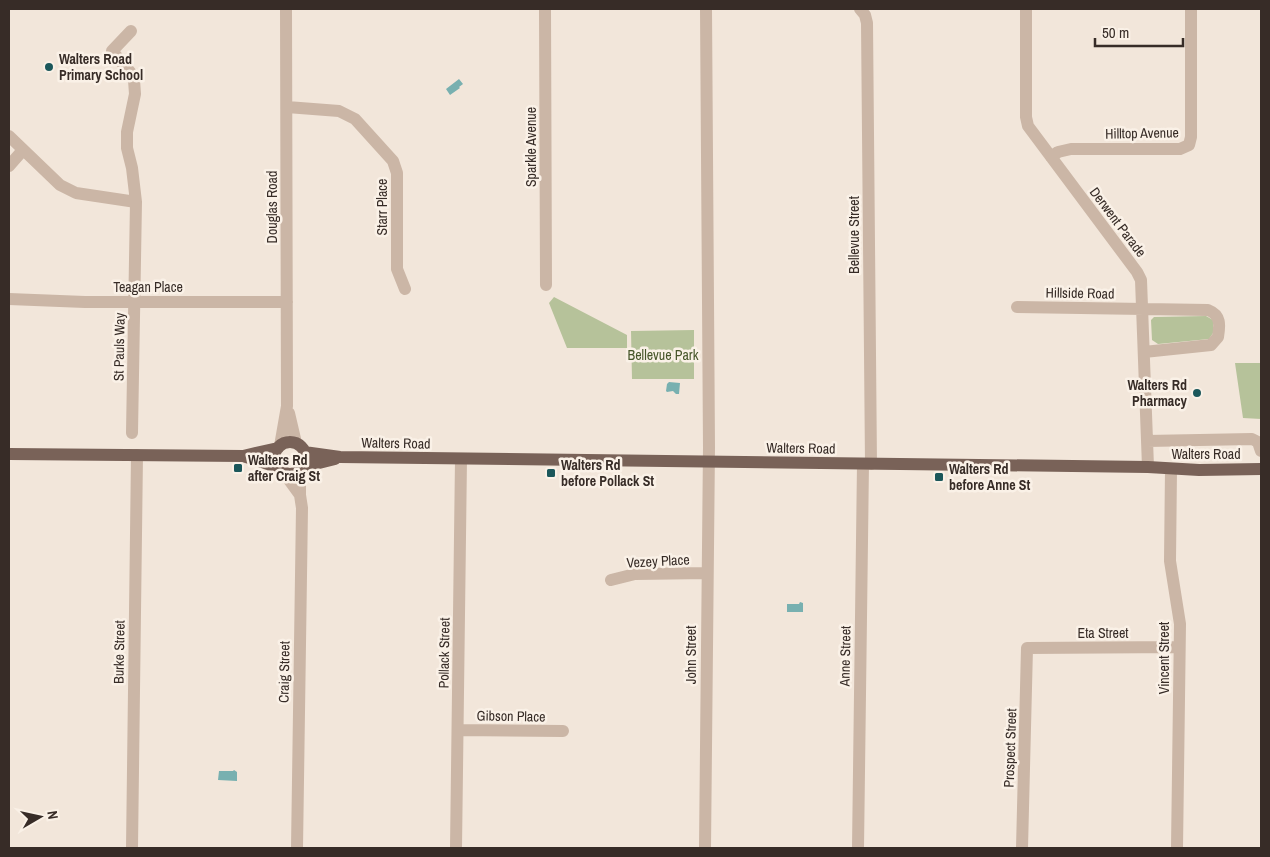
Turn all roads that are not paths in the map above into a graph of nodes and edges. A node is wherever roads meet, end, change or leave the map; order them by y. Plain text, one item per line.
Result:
1 (286, 9) edge
2 (545, 9) edge
3 (706, 9) edge
4 (860, 9) edge
5 (1026, 9) edge
6 (1191, 9) edge
7 (131, 31) dead end
8 (287, 107) junction
9 (9, 136) edge
10 (23, 150) junction
11 (1051, 157) junction
12 (9, 166) edge
13 (136, 202) junction
14 (546, 285) dead end
15 (405, 290) dead end
16 (9, 299) edge
17 (135, 302) junction
18 (287, 302) junction
19 (1017, 307) dead end
20 (1142, 308) junction
21 (1144, 352) junction
22 (288, 406) junction
23 (132, 433) dead end
24 (1147, 441) junction
25 (279, 447) junction
26 (300, 448) junction
27 (1261, 451) edge
28 (9, 454) edge
29 (136, 455) junction
30 (243, 456) junction
31 (340, 457) junction
32 (461, 459) junction
33 (709, 462) junction
34 (867, 464) junction
35 (1148, 467) junction
36 (1261, 468) edge
37 (301, 469) junction
38 (280, 470) junction
39 (1171, 470) junction
40 (300, 495) junction
41 (707, 573) junction
42 (610, 580) dead end
43 (1179, 647) junction
44 (1027, 648) joint
45 (458, 730) junction
46 (563, 731) dead end
47 (132, 848) edge
48 (297, 848) edge
49 (456, 848) edge
50 (705, 848) edge
51 (858, 848) edge
52 (1022, 848) edge
53 (1177, 848) edge

1 - 8 street, Douglas Road
2 - 14 street, Sparkle Avenue
3 - 33 street
4 - 34 street, Bellevue Street
5 - 11 street, Derwent Parade
6 - 11 street, Hilltop Avenue
7 - 13 street, St Pauls Way
8 - 15 street, Starr Place
8 - 18 street, Douglas Road
9 - 10 street
10 - 12 street
10 - 13 street
11 - 20 street, Derwent Parade
13 - 17 street, St Pauls Way
16 - 17 street, Teagan Place
17 - 18 street, Teagan Place
17 - 23 street, St Pauls Way
18 - 22 street, Douglas Road
19 - 20 street, Hillside Road
20 - 21 street, Derwent Parade
20 - 21 street, Hillside Road
21 - 24 street, Derwent Parade
22 - 25 street, Douglas Road
22 - 26 street, Douglas Road
24 - 27 street
24 - 35 street, Derwent Parade
25 - 26 main road
25 - 30 main road
25 - 38 main road
26 - 31 main road, Walters Road
26 - 37 main road
28 - 29 main road
29 - 30 main road
29 - 47 street, Burke Street
30 - 38 main road
31 - 32 main road, Walters Road
31 - 37 main road, Walters Road
32 - 33 main road, Walters Road
32 - 45 street, Pollack Street
33 - 34 main road, Walters Road
33 - 41 street, John Street
34 - 35 main road, Walters Road
34 - 51 street, Anne Street
35 - 39 main road, Walters Road
36 - 39 main road, Walters Road
37 - 38 main road
37 - 40 street, Craig Street
38 - 40 street
39 - 43 street, Vincent Street
40 - 48 street, Craig Street
41 - 42 street, Vezey Place
41 - 50 street, John Street
43 - 44 street, Eta Street
43 - 53 street, Vincent Street
44 - 52 street, Prospect Street
45 - 46 street, Gibson Place
45 - 49 street, Pollack Street

